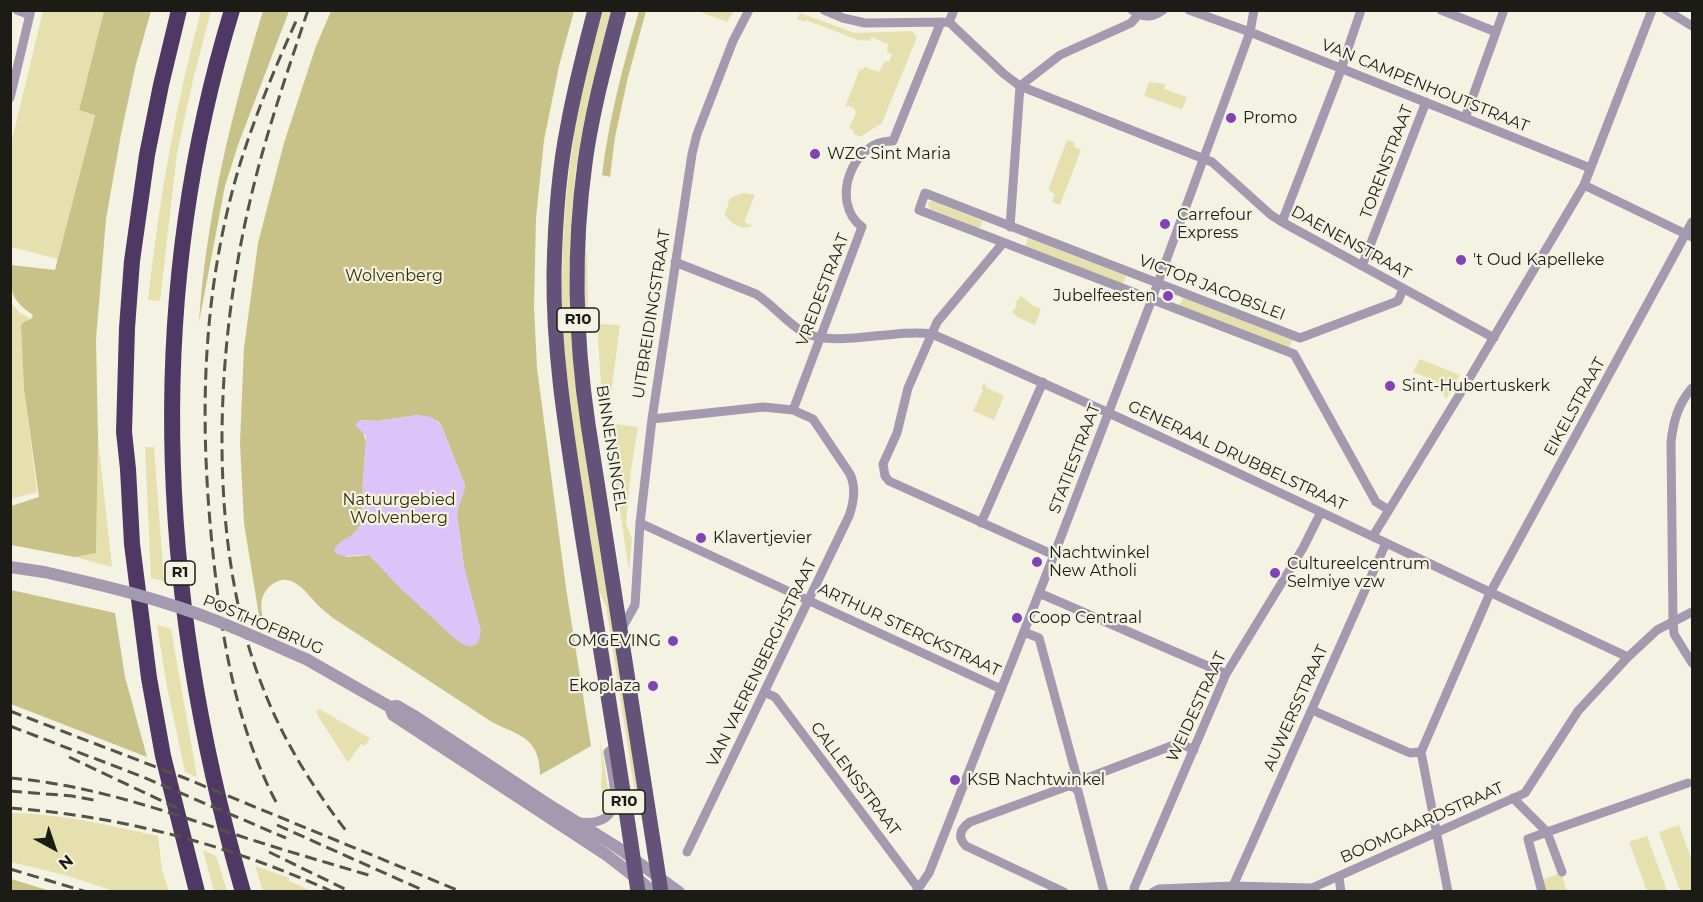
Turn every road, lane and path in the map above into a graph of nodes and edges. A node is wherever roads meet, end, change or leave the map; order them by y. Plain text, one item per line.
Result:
1 (17, 10) edge
2 (180, 10) edge
3 (232, 10) edge
4 (595, 10) edge
5 (619, 10) edge
6 (749, 10) edge
7 (824, 10) edge
8 (954, 10) edge
9 (1163, 10) edge
10 (1189, 10) edge
11 (1254, 10) edge
12 (1361, 10) edge
13 (1441, 10) edge
14 (1504, 10) edge
15 (1652, 10) edge
16 (1666, 10) edge
17 (31, 13) edge
18 (1135, 13) edge
19 (945, 22) junction
20 (1692, 26) edge
21 (1250, 32) junction
22 (1496, 32) junction
23 (1341, 69) junction
24 (1020, 86) junction
25 (10, 98) edge
26 (1426, 102) junction
27 (1466, 118) junction
28 (1204, 158) junction
29 (1590, 168) junction
30 (1584, 185) junction
31 (1282, 222) junction
32 (1692, 222) edge
33 (1010, 227) junction
34 (1690, 236) edge
35 (1003, 243) junction
36 (675, 262) junction
37 (1362, 266) junction
38 (1158, 283) junction
39 (1403, 289) junction
40 (1152, 299) junction
41 (932, 334) junction
42 (821, 338) junction
43 (1300, 338) junction
44 (1494, 338) junction
45 (1293, 354) junction
46 (1043, 382) junction
47 (1692, 388) edge
48 (793, 410) junction
49 (1109, 412) junction
50 (652, 419) junction
51 (1389, 510) junction
52 (1321, 512) junction
53 (640, 523) junction
54 (981, 523) junction
55 (1373, 536) junction
56 (1386, 543) junction
57 (1054, 555) junction
58 (10, 567) edge
59 (1039, 593) junction
60 (1490, 593) junction
61 (808, 600) junction
62 (1692, 612) edge
63 (1672, 622) junction
64 (621, 630) junction
65 (1024, 632) junction
66 (1628, 657) junction
67 (1692, 663) edge
68 (1226, 674) junction
69 (1001, 689) junction
70 (764, 692) junction
71 (390, 707) junction
72 (1312, 710) junction
73 (615, 747) junction
74 (1194, 750) junction
75 (1421, 752) junction
76 (1076, 783) junction
77 (1688, 783) dead end
78 (1513, 798) junction
79 (578, 822) junction
80 (1437, 831) junction
81 (1547, 832) junction
82 (687, 852) dead end
83 (633, 858) junction
84 (1562, 872) dead end
85 (1338, 877) junction
86 (637, 884) edge
87 (1233, 886) junction
88 (658, 887) edge
89 (917, 890) edge
90 (197, 891) edge
91 (243, 891) edge
92 (679, 891) edge
93 (1064, 891) edge
94 (1104, 891) edge
95 (1135, 891) edge
96 (1153, 891) edge
97 (1341, 891) edge
98 (1448, 891) edge
99 (1542, 891) edge

1 - 17 street
2 - 90 highway
3 - 91 highway, R1
4 - 73 main road, R10
5 - 64 main road, BINNENSINGEL / R10
6 - 36 street, UITBREIDINGSTRAAT
7 - 19 street
8 - 19 street, VREDESTRAAT
9 - 18 street
10 - 21 street, VAN CAMPENHOUTSTRAAT
11 - 21 street, STATIESTRAAT
12 - 23 street
13 - 22 street
14 - 22 street
15 - 29 street
16 - 20 street
17 - 25 street
18 - 24 street
19 - 24 street, DAENENSTRAAT
19 - 42 street, VREDESTRAAT
21 - 23 street, VAN CAMPENHOUTSTRAAT
21 - 28 street, STATIESTRAAT
22 - 27 street
23 - 26 street, VAN CAMPENHOUTSTRAAT
23 - 31 street
24 - 28 street, DAENENSTRAAT
24 - 33 street
26 - 27 street, VAN CAMPENHOUTSTRAAT
26 - 37 street, TORENSTRAAT
27 - 29 street, VAN CAMPENHOUTSTRAAT
28 - 31 street, DAENENSTRAAT
28 - 38 street, STATIESTRAAT
29 - 30 street
30 - 34 street
30 - 44 street
31 - 37 street, DAENENSTRAAT
32 - 34 street, EIKELSTRAAT
33 - 35 street, VICTOR JACOBSLEI
33 - 38 street, VICTOR JACOBSLEI
34 - 60 street, EIKELSTRAAT
35 - 40 street, VICTOR JACOBSLEI
35 - 41 street
36 - 42 street
36 - 50 street, UITBREIDINGSTRAAT
37 - 39 street, DAENENSTRAAT
38 - 40 street, STATIESTRAAT
38 - 43 street, VICTOR JACOBSLEI
39 - 43 street
39 - 44 street, DAENENSTRAAT
40 - 45 street, VICTOR JACOBSLEI
40 - 49 street, STATIESTRAAT
41 - 42 street, GENERAAL DRUBBELSTRAAT
41 - 46 street, GENERAAL DRUBBELSTRAAT
41 - 54 street
42 - 48 street, VREDESTRAAT
43 - 45 street, VICTOR JACOBSLEI
44 - 51 street
45 - 51 street
46 - 49 street, GENERAAL DRUBBELSTRAAT
46 - 54 street
47 - 63 street
48 - 50 street
48 - 61 street, VAN VAERENBERGHSTRAAT
49 - 52 street, GENERAAL DRUBBELSTRAAT
49 - 57 street, STATIESTRAAT
50 - 53 street, UITBREIDINGSTRAAT
51 - 55 street
52 - 55 street, GENERAAL DRUBBELSTRAAT
52 - 68 street, WEIDESTRAAT
53 - 61 street, ARTHUR STERCKSTRAAT
53 - 64 street, UITBREIDINGSTRAAT
54 - 57 street
55 - 56 street, GENERAAL DRUBBELSTRAAT
56 - 60 street, GENERAAL DRUBBELSTRAAT
56 - 72 street, AUWERSSTRAAT
57 - 59 street, STATIESTRAAT
58 - 71 street, POSTHOFBRUG, bridge
59 - 65 street, STATIESTRAAT
59 - 68 street
60 - 66 street, GENERAAL DRUBBELSTRAAT
60 - 75 street, EIKELSTRAAT
61 - 69 street, ARTHUR STERCKSTRAAT
61 - 70 street, VAN VAERENBERGHSTRAAT
62 - 63 street, BOOMGAARDSTRAAT
63 - 66 street, BOOMGAARDSTRAAT
63 - 67 street
64 - 88 main road, BINNENSINGEL / R10
65 - 69 street, STATIESTRAAT
65 - 76 street
66 - 78 street, BOOMGAARDSTRAAT
68 - 74 street, WEIDESTRAAT
69 - 89 street, STATIESTRAAT
70 - 82 street, VAN VAERENBERGHSTRAAT
70 - 89 street, CALLENSSTRAAT
71 - 79 street, POSTHOFBRUG
71 - 86 street, POSTHOFBRUG
72 - 75 street
72 - 87 street, AUWERSSTRAAT
73 - 79 street
73 - 83 main road, R10
74 - 76 street
74 - 95 street, WEIDESTRAAT
75 - 80 street
76 - 93 street
76 - 94 street
77 - 81 street
78 - 80 street, BOOMGAARDSTRAAT
78 - 81 street
79 - 83 street, POSTHOFBRUG
80 - 85 street, BOOMGAARDSTRAAT
80 - 98 street
81 - 84 street
81 - 99 street
83 - 86 main road, R10
83 - 88 street, POSTHOFBRUG
85 - 87 street, BOOMGAARDSTRAAT
85 - 97 street
86 - 88 street, POSTHOFBRUG
87 - 96 street, BOOMGAARDSTRAAT
88 - 92 street

